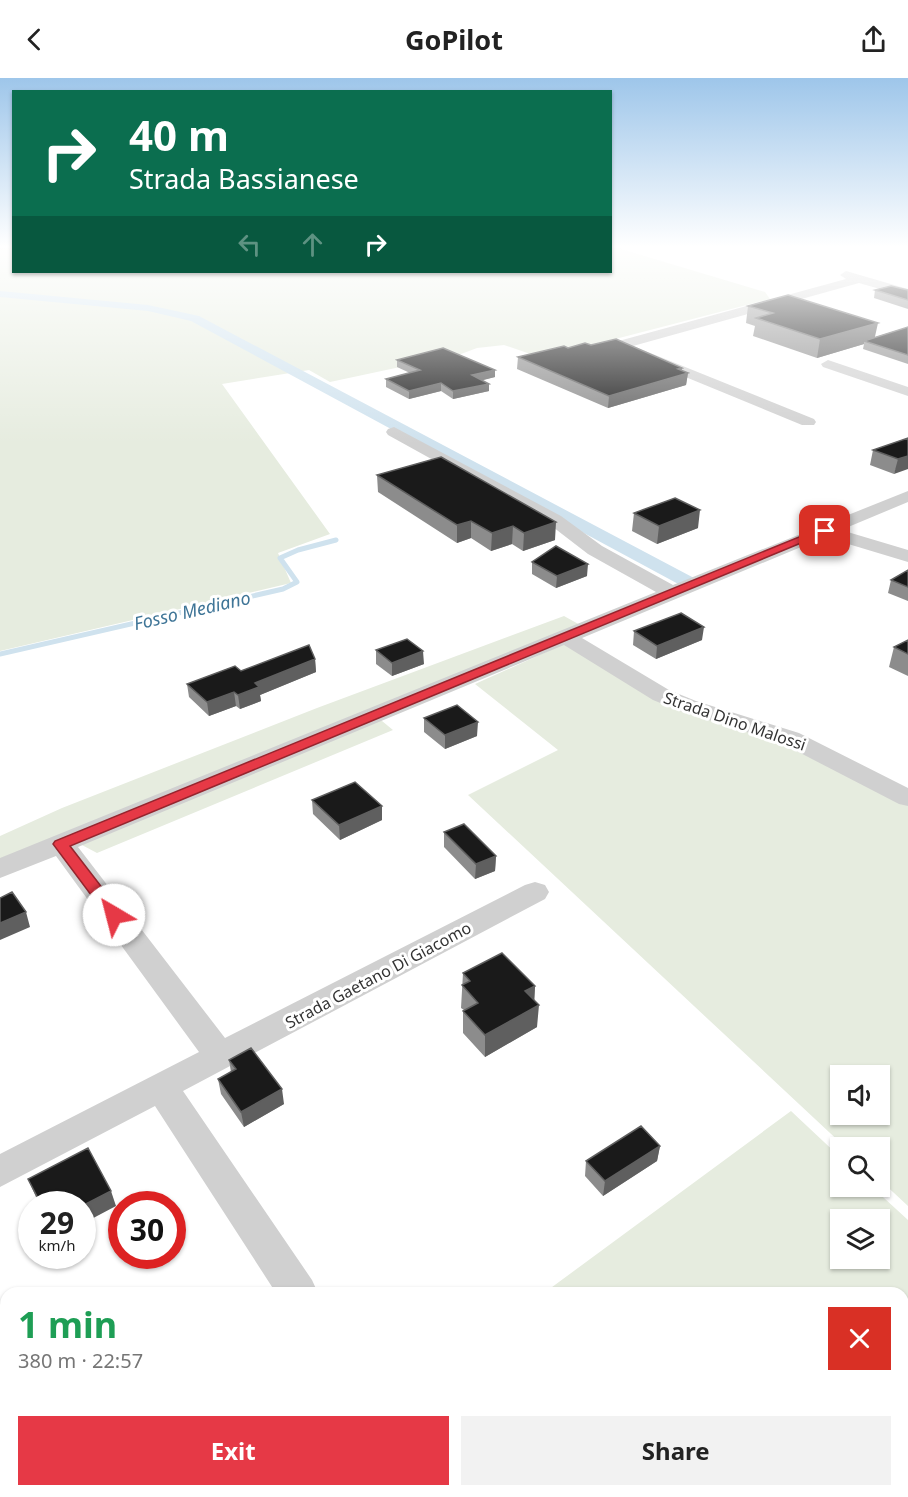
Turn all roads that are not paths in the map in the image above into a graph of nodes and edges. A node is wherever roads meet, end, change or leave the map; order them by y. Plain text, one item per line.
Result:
1 (735, 311) edge
2 (828, 364) dead end
3 (908, 392) edge
4 (808, 422) dead end
5 (394, 432) dead end
6 (908, 496) edge
7 (825, 531) junction
8 (908, 556) edge
9 (673, 593) junction
10 (565, 637) junction
11 (908, 798) edge
12 (61, 844) junction
13 (0, 869) edge
14 (535, 892) dead end
15 (221, 1057) junction
16 (162, 1088) junction
17 (0, 1172) edge
18 (294, 1287) edge

1 - 4 street
2 - 3 street
5 - 9 street
6 - 7 street
7 - 8 street
7 - 9 street
9 - 10 street
10 - 11 street, Strada Dino Malossi
10 - 12 street
12 - 13 street
12 - 15 street
14 - 15 street, Strada Gaetano Di Giacomo
15 - 16 street, Strada Gaetano Di Giacomo
16 - 17 street, Strada Gaetano Di Giacomo
16 - 18 street

